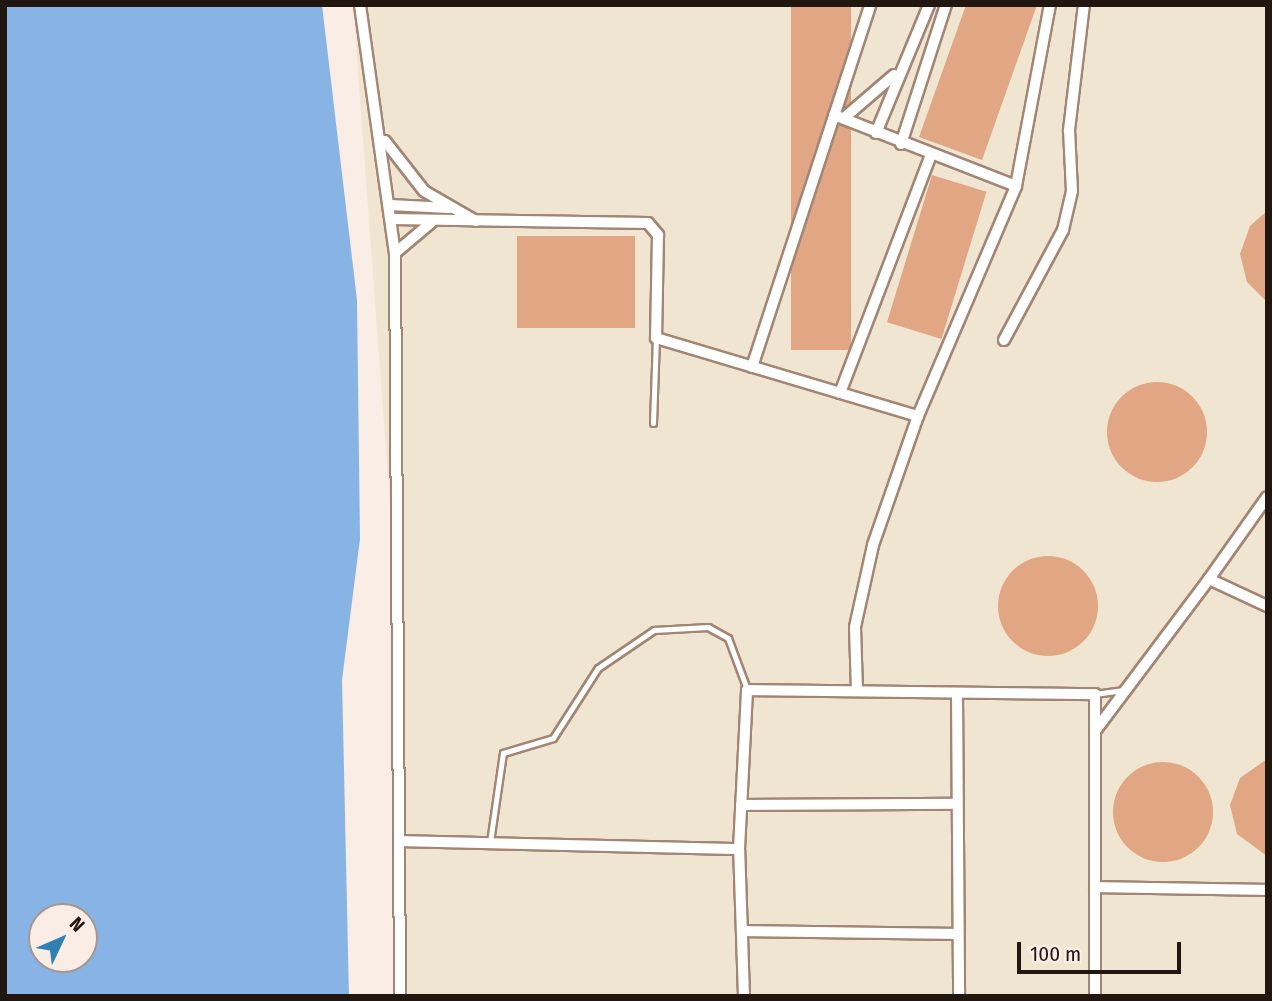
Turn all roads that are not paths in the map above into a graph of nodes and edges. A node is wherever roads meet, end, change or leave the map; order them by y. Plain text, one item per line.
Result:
1 (360, 5) edge
2 (870, 5) edge
3 (929, 5) edge
4 (946, 5) edge
5 (1050, 5) edge
6 (1084, 5) edge
7 (896, 74) junction
8 (839, 117) junction
9 (876, 133) junction
10 (383, 139) junction
11 (901, 144) junction
12 (931, 155) junction
13 (1016, 187) junction
14 (390, 205) junction
15 (451, 208) junction
16 (392, 219) junction
17 (435, 220) junction
18 (481, 223) junction
19 (395, 253) junction
20 (656, 338) junction
21 (1004, 340) dead end
22 (752, 366) junction
23 (840, 393) junction
24 (918, 416) junction
25 (653, 423) dead end
26 (1267, 497) edge
27 (1209, 579) junction
28 (1267, 606) edge
29 (1132, 684) junction
30 (747, 690) junction
31 (857, 691) junction
32 (957, 692) junction
33 (1095, 694) junction
34 (1095, 731) junction
35 (957, 804) junction
36 (741, 805) junction
37 (402, 841) junction
38 (490, 842) junction
39 (739, 849) junction
40 (1095, 887) junction
41 (1267, 890) edge
42 (743, 931) junction
43 (956, 934) junction
44 (400, 996) edge
45 (744, 996) edge
46 (959, 996) edge
47 (1095, 996) edge

1 - 10 street
2 - 8 street
3 - 7 street
4 - 11 street
5 - 13 street
6 - 21 street
7 - 8 street
7 - 9 street
8 - 9 street
8 - 22 street
9 - 11 street
10 - 14 street
10 - 15 street
11 - 12 street
12 - 13 street
12 - 23 street
13 - 24 street
14 - 15 street
14 - 16 street
15 - 18 street
16 - 17 street
16 - 19 street
17 - 18 street
17 - 19 street
18 - 20 street
19 - 37 street
20 - 22 street
20 - 25 lane
22 - 23 street
23 - 24 street
24 - 31 street
26 - 27 street
27 - 28 street
27 - 29 street
29 - 33 lane
29 - 34 street
30 - 31 street
30 - 36 street
30 - 38 lane
31 - 32 street
32 - 33 street
32 - 35 street
33 - 34 street
34 - 40 street
35 - 36 street
35 - 43 street
36 - 39 street
37 - 38 street
37 - 44 street
38 - 39 street
39 - 42 street
40 - 41 street
40 - 47 street
42 - 43 street
42 - 45 street
43 - 46 street

